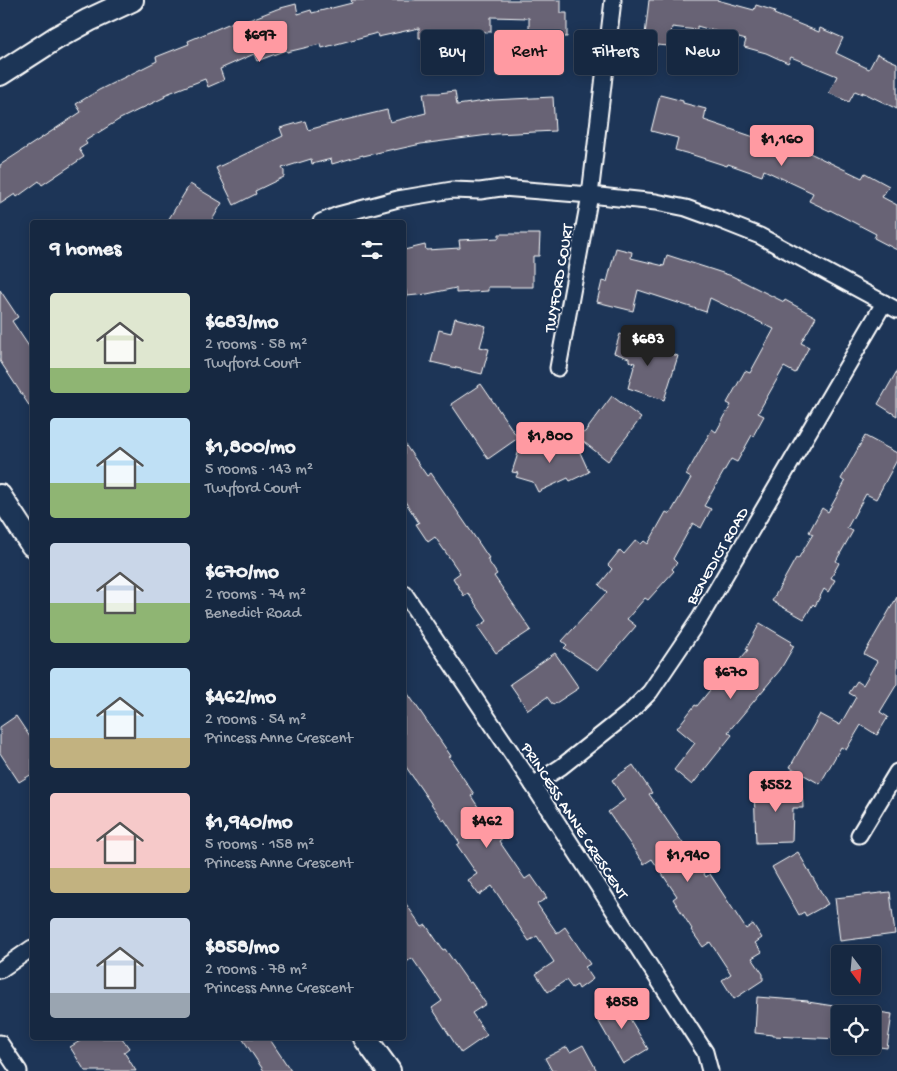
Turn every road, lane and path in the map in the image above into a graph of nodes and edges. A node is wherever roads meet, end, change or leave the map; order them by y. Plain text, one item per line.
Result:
1 (132, 0) edge
2 (613, 0) edge
3 (0, 74) edge
4 (590, 195) junction
5 (326, 220) edge
6 (891, 307) edge
7 (558, 368) dead end
8 (0, 496) edge
9 (30, 542) edge
10 (406, 596) edge
11 (897, 772) edge
12 (533, 785) junction
13 (859, 835) dead end
14 (30, 949) edge
15 (0, 970) edge
16 (366, 1040) edge
17 (0, 1043) edge
18 (19, 1071) edge
19 (389, 1071) edge
20 (710, 1071) edge

1 - 3 street
2 - 4 street, TWYFORD COURT
4 - 5 street
4 - 6 street
4 - 7 street, TWYFORD COURT
6 - 12 street, BENEDICT ROAD
8 - 9 street
10 - 12 street, PRINCESS ANNE CRESCENT
11 - 13 street
12 - 20 street, PRINCESS ANNE CRESCENT
14 - 15 street
16 - 19 street
17 - 18 street

